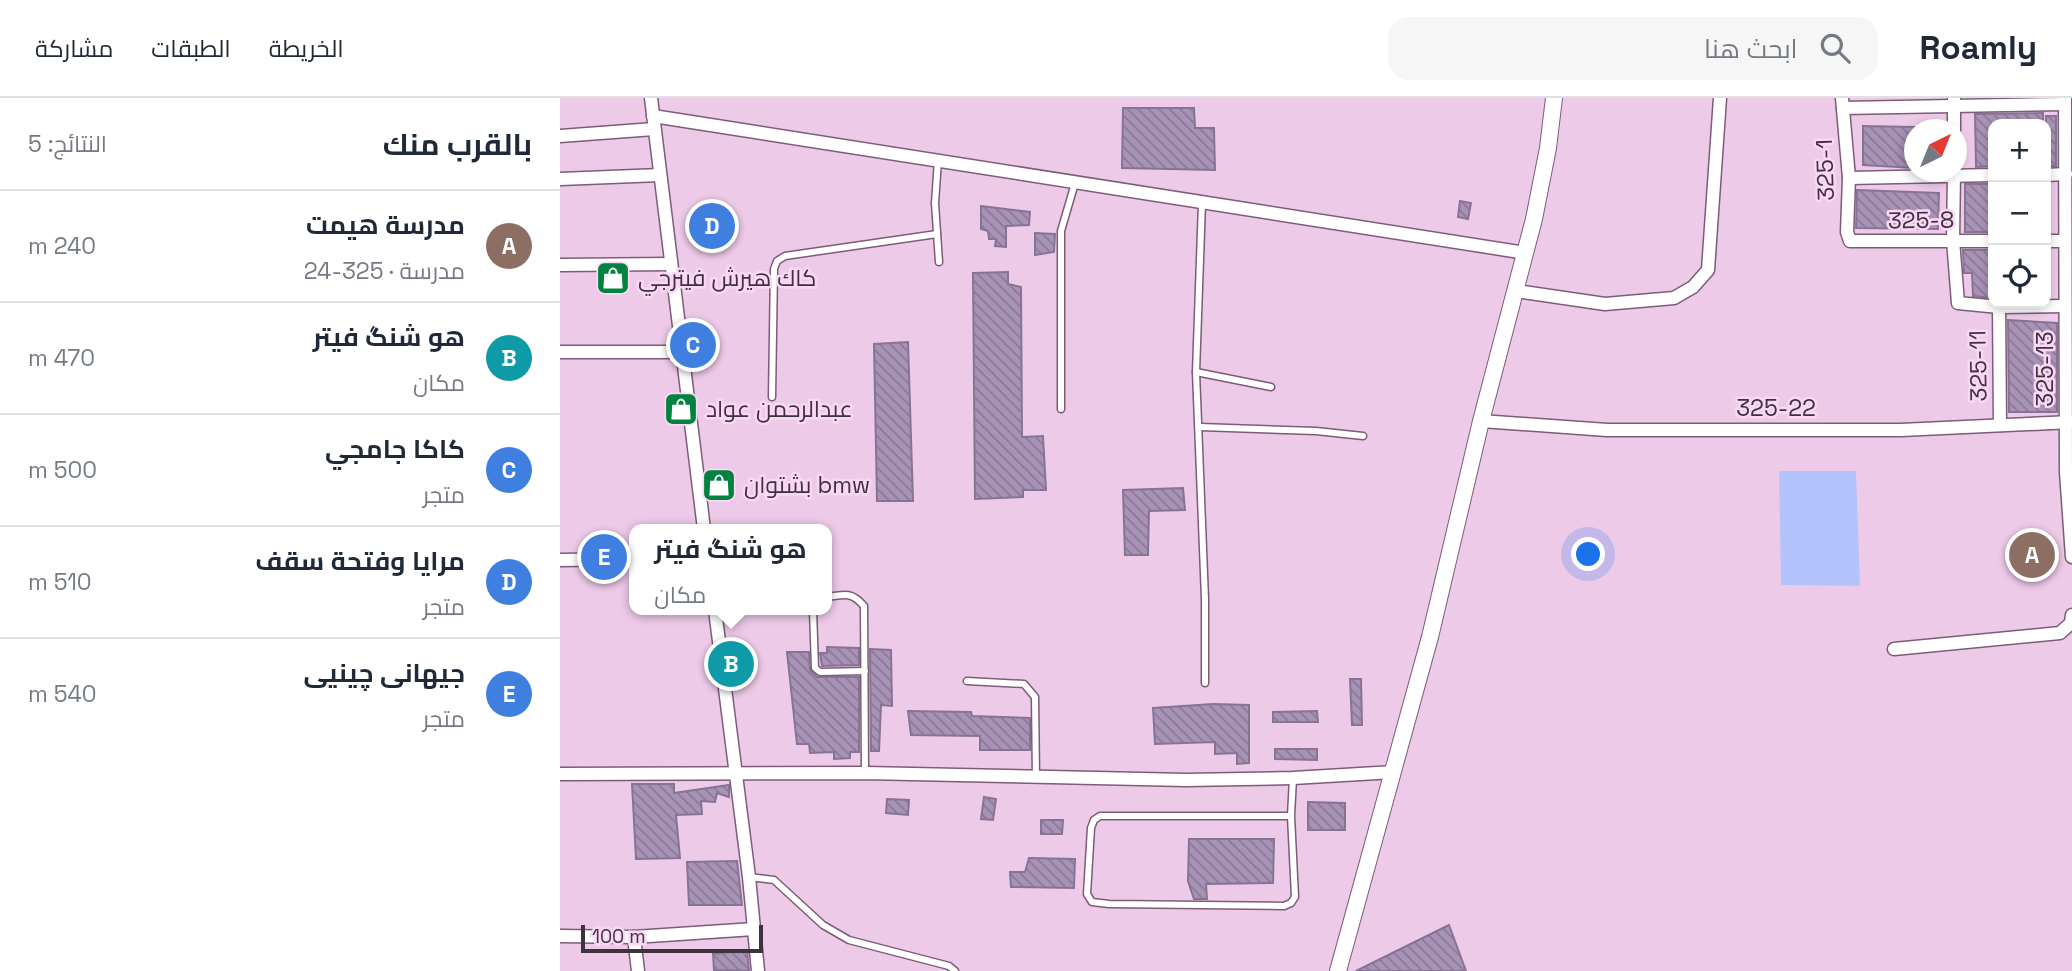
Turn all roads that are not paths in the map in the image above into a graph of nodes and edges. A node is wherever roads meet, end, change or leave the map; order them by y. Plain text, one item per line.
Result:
1 (651, 98) edge
2 (1554, 98) edge
3 (1720, 98) edge
4 (1954, 101) edge
5 (2066, 101) edge
6 (1843, 103) edge
7 (1954, 119) edge
8 (654, 123) junction
9 (560, 135) edge
10 (2069, 137) edge
11 (938, 160) junction
12 (1967, 174) edge
13 (2066, 174) junction
14 (660, 175) junction
15 (1904, 175) edge
16 (1988, 175) edge
17 (2051, 175) edge
18 (1849, 178) junction
19 (560, 179) edge
20 (1954, 182) edge
21 (1075, 183) junction
22 (1202, 202) junction
23 (937, 234) junction
24 (2068, 236) edge
25 (1953, 240) junction
26 (1850, 241) joint
27 (1988, 241) edge
28 (1526, 253) junction
29 (939, 262) dead end
30 (671, 264) junction
31 (560, 265) edge
32 (1516, 291) junction
33 (1988, 306) edge
34 (2051, 306) edge
35 (2066, 306) junction
36 (1999, 308) edge
37 (2069, 328) edge
38 (560, 352) edge
39 (682, 352) junction
40 (1196, 372) junction
41 (1271, 387) dead end
42 (772, 397) dead end
43 (1061, 409) dead end
44 (1481, 421) junction
45 (2069, 422) edge
46 (2000, 425) junction
47 (1200, 427) junction
48 (1363, 436) dead end
49 (2069, 476) edge
50 (703, 524) edge
51 (2072, 557) edge
52 (629, 559) edge
53 (560, 560) edge
54 (832, 596) edge
55 (716, 615) edge
56 (813, 615) edge
57 (2072, 615) edge
58 (1894, 649) dead end
59 (865, 671) junction
60 (967, 681) dead end
61 (1205, 683) dead end
62 (1394, 772) junction
63 (865, 773) junction
64 (560, 774) edge
65 (736, 774) junction
66 (1036, 778) junction
67 (1293, 778) junction
68 (1291, 816) junction
69 (749, 877) junction
70 (754, 929) junction
71 (560, 936) edge
72 (635, 937) junction
73 (638, 971) edge
74 (758, 971) edge
75 (955, 971) edge
76 (1338, 971) edge

1 - 8 street
2 - 28 street
3 - 32 street
4 - 5 street
4 - 6 street
4 - 7 street
5 - 10 street, 325-13
6 - 18 street, 325-1
8 - 9 street
8 - 11 street
8 - 14 street
10 - 13 street, 325-13
11 - 21 street
11 - 23 lane
12 - 16 street
13 - 17 street
13 - 24 street, 325-13
14 - 19 street
14 - 30 street
15 - 18 street
18 - 26 street, 325-1
20 - 25 street
21 - 22 street
21 - 43 lane
22 - 28 street
22 - 40 lane
23 - 29 lane
23 - 42 lane
24 - 35 street, 325-13
25 - 26 street, 325-8
25 - 27 street, 325-8
25 - 33 street
28 - 32 street
30 - 31 street
30 - 39 street
32 - 44 street
34 - 35 street
35 - 37 street, 325-13
36 - 46 street, 325-11
37 - 45 street, 325-13
38 - 39 street
39 - 50 street
40 - 41 lane
40 - 47 lane
44 - 46 street, 325-22
44 - 62 street
45 - 46 street, 325-22
45 - 49 street, 325-13
47 - 48 lane
47 - 61 lane
49 - 51 street, 325-13
52 - 53 street
54 - 59 lane
55 - 65 street
56 - 59 lane
57 - 58 street
59 - 63 lane
60 - 66 lane
62 - 67 street
62 - 76 street
63 - 65 street
63 - 66 street
64 - 65 street
65 - 69 street
66 - 67 street
67 - 68 lane
68 - 68 lane
69 - 70 street
69 - 75 lane
70 - 72 street
70 - 74 street
71 - 72 street
72 - 73 street

